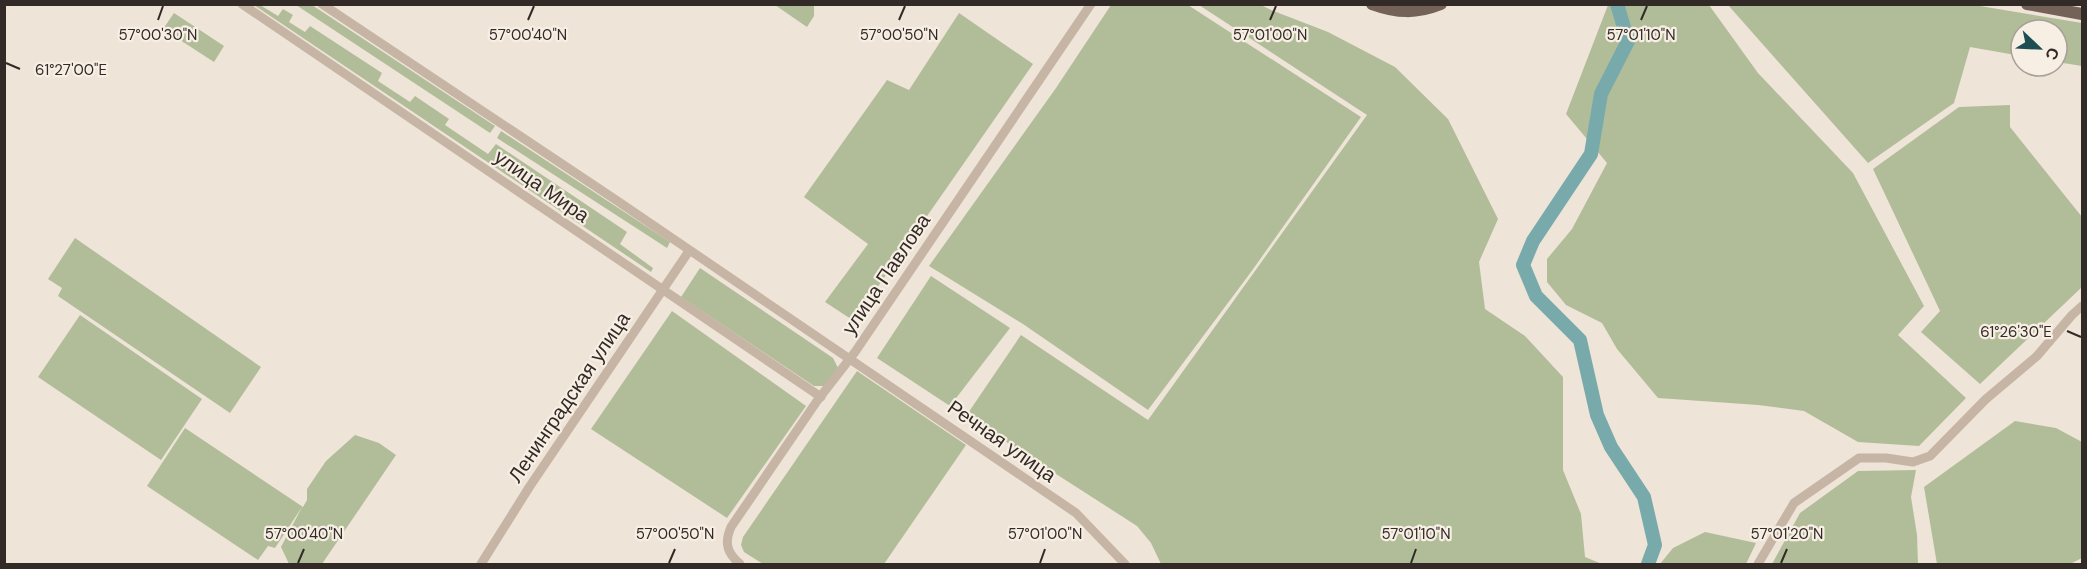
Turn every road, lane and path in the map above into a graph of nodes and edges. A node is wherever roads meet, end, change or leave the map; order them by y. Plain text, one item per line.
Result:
1 (242, 4) edge
2 (322, 4) edge
3 (1091, 4) edge
4 (1372, 4) edge
5 (1441, 4) edge
6 (2027, 4) edge
7 (2082, 14) edge
8 (689, 251) junction
9 (663, 290) junction
10 (2082, 306) edge
11 (849, 360) junction
12 (821, 397) junction
13 (481, 564) edge
14 (740, 564) edge
15 (1125, 564) edge
16 (1758, 564) edge

1 - 9 street, улица Мира
2 - 8 street, улица Мира
3 - 11 street, улица Павлова
4 - 5 main road
6 - 7 main road
8 - 9 street, Ленинградская улица
8 - 11 street, улица Мира
9 - 12 street, улица Мира
9 - 13 street, Ленинградская улица
10 - 16 street
11 - 12 street, улица Павлова
11 - 15 street, Речная улица
12 - 14 street, улица Павлова

